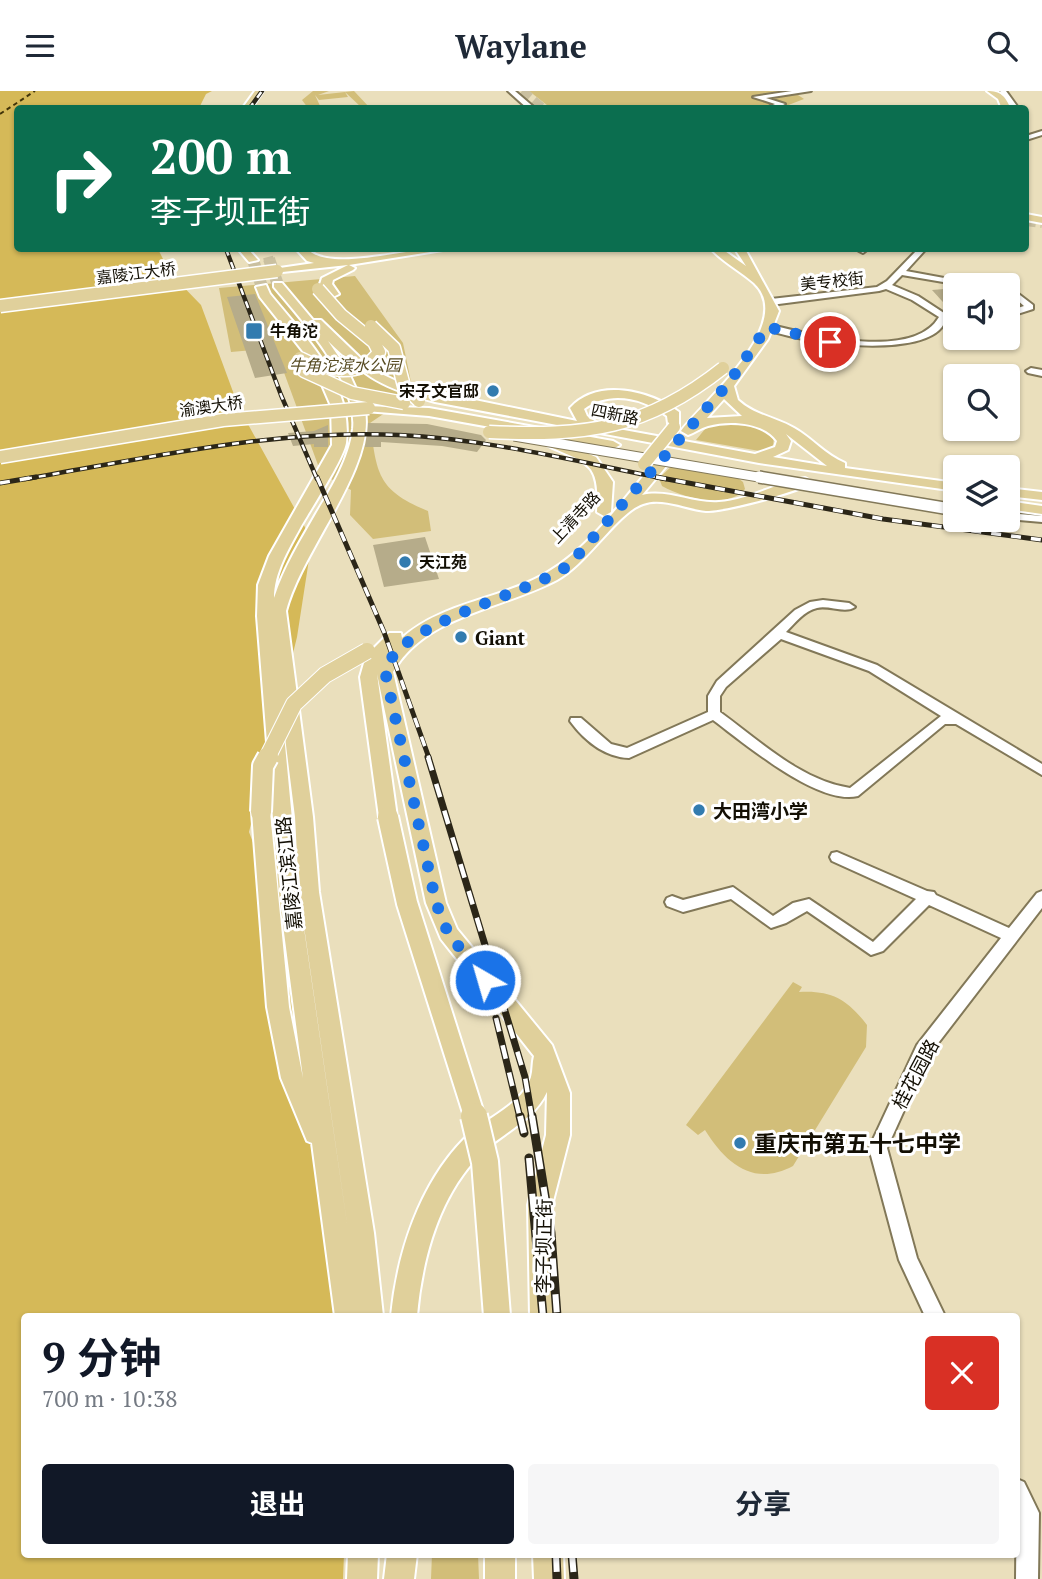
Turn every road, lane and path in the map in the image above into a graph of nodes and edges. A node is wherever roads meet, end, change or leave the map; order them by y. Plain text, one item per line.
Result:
1 (259, 91) edge
2 (272, 91) edge
3 (511, 91) edge
4 (808, 91) edge
5 (985, 91) edge
6 (991, 91) edge
7 (249, 105) edge
8 (262, 105) edge
9 (528, 105) edge
10 (779, 105) edge
11 (998, 105) edge
12 (1005, 105) edge
13 (246, 252) edge
14 (291, 252) edge
15 (294, 252) edge
16 (303, 252) edge
17 (425, 252) edge
18 (720, 252) edge
19 (729, 252) edge
20 (743, 252) edge
21 (919, 252) edge
22 (412, 254) junction
23 (253, 260) tunnel mouth
24 (290, 269) junction
25 (277, 271) junction
26 (901, 272) junction
27 (756, 280) junction
28 (943, 280) edge
29 (278, 285) tunnel mouth
30 (886, 286) junction
31 (1020, 299) edge
32 (771, 302) junction
33 (0, 306) edge
34 (298, 307) junction
35 (1020, 310) edge
36 (943, 314) edge
37 (943, 319) edge
38 (765, 330) junction
39 (300, 358) junction
40 (1031, 371) dead end
41 (1042, 373) edge
42 (728, 384) junction
43 (369, 408) junction
44 (431, 410) junction
45 (492, 428) junction
46 (684, 429) junction
47 (620, 433) junction
48 (347, 447) junction
49 (0, 457) edge
50 (752, 458) junction
51 (715, 463) junction
52 (661, 464) junction
53 (878, 478) junction
54 (836, 483) junction
55 (943, 486) edge
56 (1020, 493) edge
57 (1042, 496) edge
58 (943, 497) edge
59 (1020, 507) edge
60 (943, 508) edge
61 (1042, 510) edge
62 (1020, 517) edge
63 (605, 518) junction
64 (1042, 519) edge
65 (480, 603) junction
66 (849, 607) dead end
67 (411, 626) junction
68 (775, 637) junction
69 (714, 714) junction
70 (958, 720) junction
71 (576, 721) dead end
72 (1042, 770) edge
73 (837, 857) dead end
74 (929, 896) junction
75 (1042, 897) edge
76 (672, 902) dead end
77 (1012, 936) junction
78 (544, 1052) junction
79 (326, 1160) junction
80 (348, 1313) edge
81 (370, 1313) edge
82 (404, 1313) edge
83 (497, 1313) edge
84 (542, 1313) edge
85 (933, 1313) edge
86 (1020, 1496) edge
87 (363, 1558) edge
88 (388, 1558) edge
89 (402, 1558) edge
90 (500, 1558) edge
91 (548, 1558) edge
92 (362, 1579) edge
93 (389, 1579) edge
94 (399, 1579) edge
95 (500, 1579) edge
96 (549, 1579) edge
97 (1027, 1579) edge

1 - 7 main road
2 - 8 main road
3 - 9 street
4 - 10 street
5 - 11 main road
6 - 12 main road
13 - 23 main road
14 - 25 main road
15 - 24 main road
16 - 22 main road
17 - 22 main road
18 - 27 main road
19 - 27 main road
20 - 27 main road
21 - 26 street, 美专校街
22 - 24 main road, 嘉陵江大桥
22 - 44 main road, bridge
24 - 25 main road, 嘉陵江大桥
25 - 33 main road, 嘉陵江大桥, bridge
25 - 39 main road, bridge
26 - 28 street
26 - 30 street, 美专校街
27 - 32 main road
29 - 34 main road
30 - 32 street, 美专校街
30 - 36 street
31 - 35 street
32 - 38 main road, 上清寺路
34 - 47 main road, 四新路
34 - 48 main road
37 - 38 street
38 - 42 main road, 上清寺路
38 - 45 main road, bridge
39 - 44 main road, bridge
39 - 48 main road
40 - 41 street
42 - 46 main road, 上清寺路
42 - 53 main road
43 - 44 main road, 渝澳大桥
43 - 45 main road
43 - 49 main road, 渝澳大桥, bridge
44 - 45 main road, 四新路
45 - 51 main road, 四新路
45 - 60 street, bridge
45 - 63 main road
46 - 47 main road
46 - 50 main road
46 - 52 main road, 上清寺路
46 - 63 main road, 上清寺路, bridge
47 - 50 main road, 四新路
48 - 79 main road, 嘉陵江滨江路, bridge
48 - 81 main road, 嘉陵江滨江路, bridge
50 - 53 main road, 四新路
51 - 52 main road
51 - 54 main road, 四新路
52 - 63 main road, 上清寺路
53 - 55 main road, 四新路
54 - 58 main road, 四新路
54 - 63 main road
56 - 57 main road
59 - 61 main road
62 - 64 street
63 - 65 main road, 上清寺路
65 - 67 main road
65 - 78 main road, 李子坝正街
66 - 68 street
67 - 79 main road, bridge
67 - 83 main road, bridge
68 - 69 street
68 - 70 street
69 - 70 street
69 - 71 street
70 - 72 street
73 - 74 street
74 - 76 street
74 - 77 street
75 - 77 street, 桂花园路
77 - 85 street, 桂花园路
78 - 82 main road
78 - 84 main road, 李子坝正街
79 - 80 main road, 嘉陵江滨江路
86 - 97 street
87 - 92 main road
88 - 93 main road
89 - 94 main road
90 - 95 main road
91 - 96 main road

